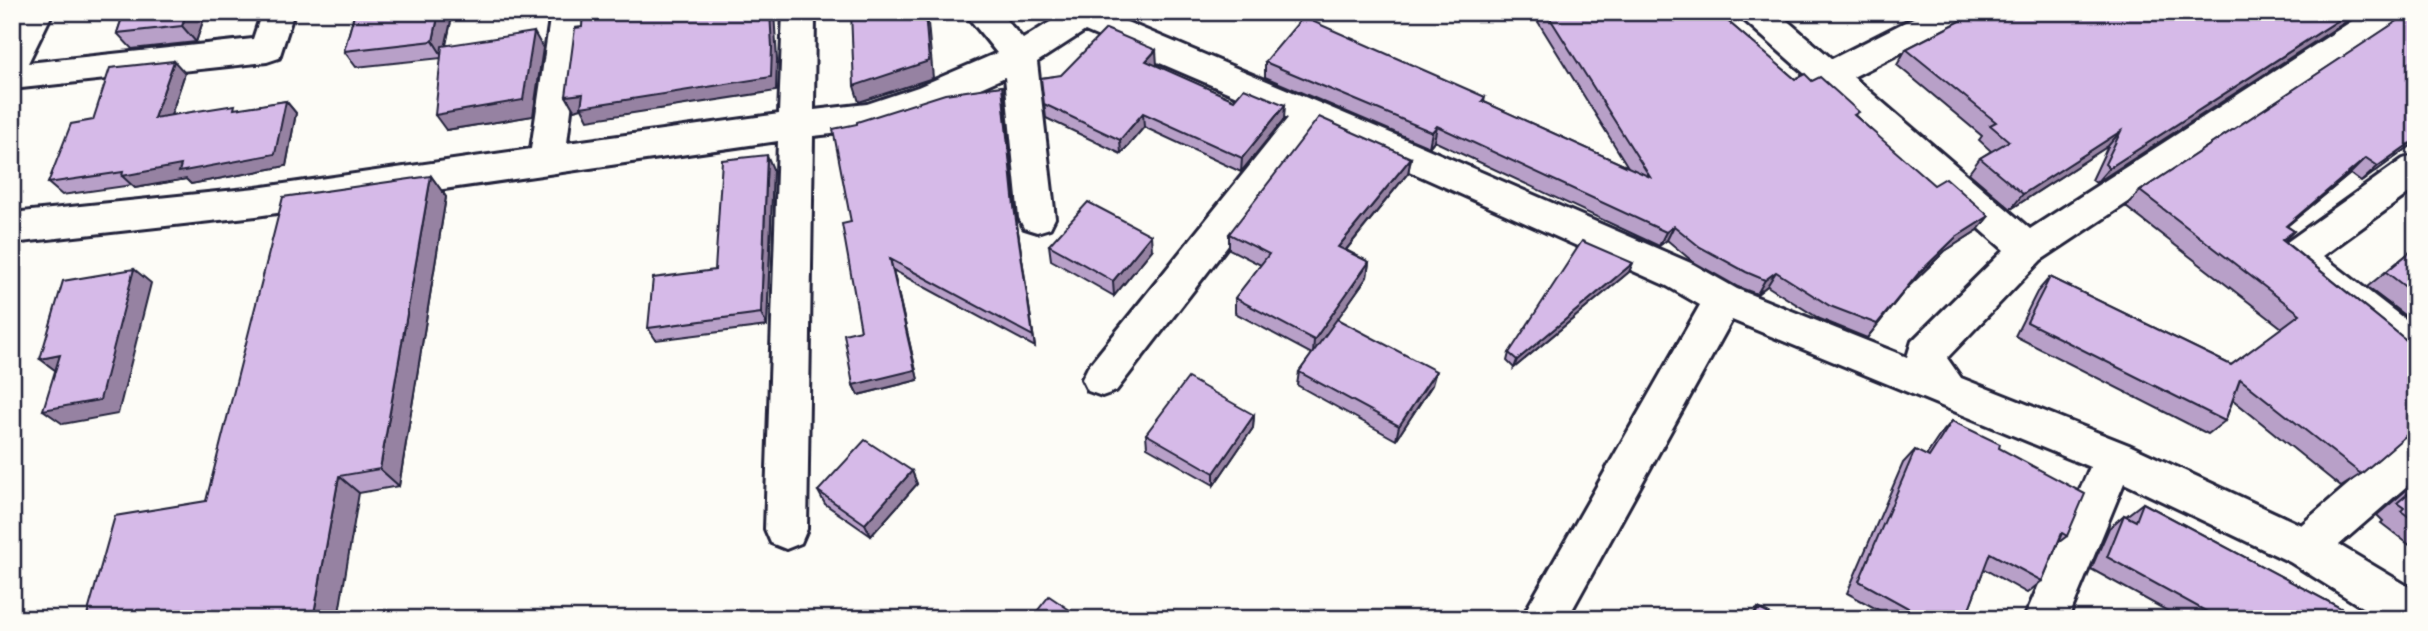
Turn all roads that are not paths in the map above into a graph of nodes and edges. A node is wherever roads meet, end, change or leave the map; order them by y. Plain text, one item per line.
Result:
1 (278, 12) edge
2 (568, 12) edge
3 (799, 12) edge
4 (980, 12) edge
5 (1756, 12) edge
6 (1953, 12) edge
7 (2391, 12) edge
8 (44, 13) edge
9 (1084, 15) edge
10 (1020, 57) junction
11 (12, 62) edge
12 (1831, 74) junction
13 (12, 77) edge
14 (1311, 113) junction
15 (797, 125) junction
16 (547, 162) junction
17 (2416, 169) edge
18 (1037, 218) dead end
19 (12, 228) edge
20 (2028, 249) junction
21 (1723, 300) junction
22 (2416, 351) edge
23 (1102, 379) dead end
24 (1946, 389) junction
25 (2416, 452) edge
26 (2115, 458) junction
27 (786, 529) dead end
28 (2305, 548) junction
29 (2416, 616) edge
30 (1543, 619) edge
31 (2046, 619) edge

1 - 13 street
2 - 16 street
3 - 15 street
4 - 10 street
5 - 12 street
6 - 12 street
7 - 20 street
8 - 11 street
9 - 10 street
9 - 14 street
10 - 15 street
10 - 18 street
12 - 20 street
14 - 21 street
14 - 23 street
15 - 16 street
15 - 27 street
16 - 19 street
17 - 22 street
20 - 24 street
21 - 24 street
21 - 30 street
24 - 26 street
25 - 28 street
26 - 28 street
26 - 31 street
28 - 29 street

